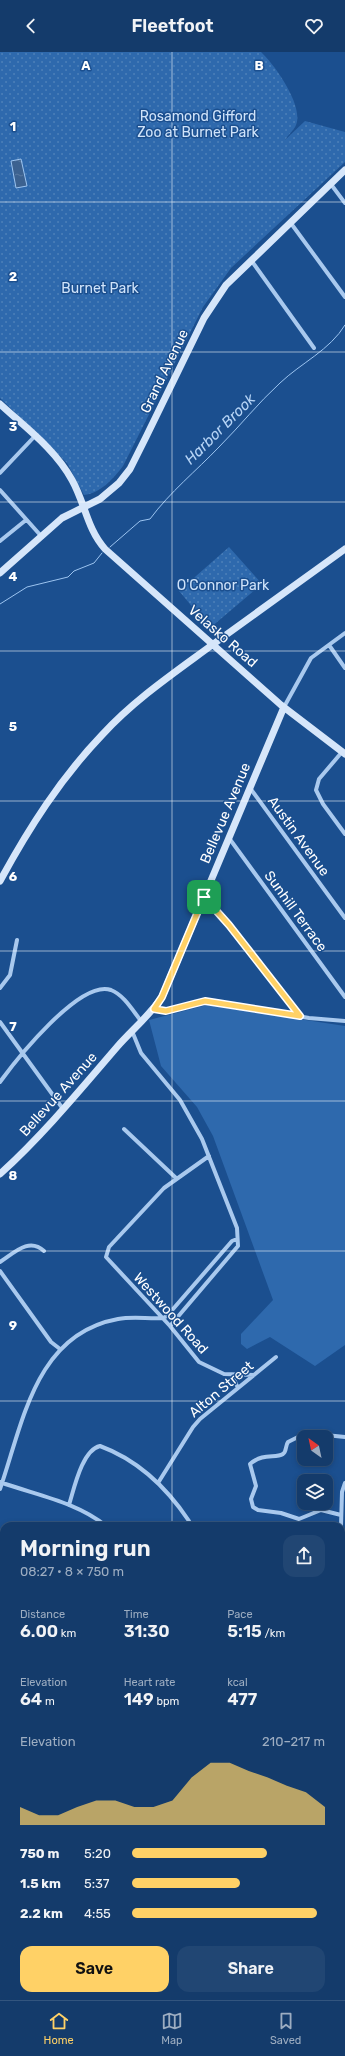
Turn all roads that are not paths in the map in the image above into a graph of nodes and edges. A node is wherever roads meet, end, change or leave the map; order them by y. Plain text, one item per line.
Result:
1 (345, 170) edge
2 (330, 183) junction
3 (345, 203) edge
4 (290, 222) junction
5 (250, 259) junction
6 (345, 297) edge
7 (314, 348) dead end
8 (0, 404) edge
9 (35, 436) junction
10 (0, 472) edge
11 (0, 490) edge
12 (83, 507) junction
13 (26, 520) junction
14 (42, 537) junction
15 (0, 541) edge
16 (345, 549) edge
17 (0, 573) edge
18 (345, 633) edge
19 (213, 644) junction
20 (329, 645) junction
21 (345, 668) edge
22 (284, 707) junction
23 (344, 753) edge
24 (249, 787) junction
25 (345, 834) edge
26 (229, 838) junction
27 (0, 881) edge
28 (204, 897) junction
29 (345, 918) edge
30 (17, 940) dead end
31 (0, 988) edge
32 (345, 997) edge
33 (154, 1009) junction
34 (300, 1016) junction
35 (141, 1021) junction
36 (345, 1021) edge
37 (0, 1022) edge
38 (132, 1030) junction
39 (22, 1053) junction
40 (0, 1082) edge
41 (63, 1109) junction
42 (124, 1129) dead end
43 (209, 1156) junction
44 (0, 1174) edge
45 (176, 1178) junction
46 (237, 1238) junction
47 (44, 1251) dead end
48 (0, 1262) edge
49 (0, 1271) edge
50 (163, 1318) junction
51 (170, 1326) junction
52 (60, 1349) junction
53 (276, 1357) dead end
54 (232, 1375) junction
55 (254, 1375) junction
56 (238, 1388) junction
57 (345, 1437) edge
58 (1, 1482) edge
59 (158, 1483) junction
60 (345, 1483) edge
61 (0, 1489) edge
62 (69, 1505) junction
63 (341, 1515) junction
64 (189, 1521) dead end
65 (101, 1522) edge
66 (341, 1522) edge

1 - 2 street, Grand Avenue
2 - 3 street
2 - 4 street, Grand Avenue
4 - 5 street, Grand Avenue
4 - 6 street
5 - 7 street
5 - 12 street, Grand Avenue
8 - 9 street, Velasko Road
9 - 10 street
9 - 12 street, Velasko Road
11 - 13 street
12 - 14 street, Grand Avenue
12 - 19 street, Velasko Road
13 - 14 street
13 - 15 street
14 - 17 street, Grand Avenue
16 - 19 street
18 - 20 street, Bellevue Avenue
19 - 22 street, Velasko Road
19 - 27 street
20 - 21 street
20 - 22 street, Bellevue Avenue
22 - 23 street, Velasko Road
22 - 24 street, Bellevue Avenue
23 - 25 street
24 - 26 street, Bellevue Avenue
24 - 29 street, Austin Avenue
26 - 28 street, Bellevue Avenue
26 - 32 street, Sunhill Terrace
28 - 33 street, Bellevue Avenue
28 - 34 street
30 - 31 street
33 - 34 street
33 - 35 street, Bellevue Avenue
34 - 36 street
35 - 38 street, Bellevue Avenue
35 - 39 street
37 - 39 street
38 - 41 street, Bellevue Avenue
38 - 43 street
39 - 40 street
39 - 41 street
41 - 44 street, Bellevue Avenue
42 - 45 street
43 - 45 street
43 - 46 street
45 - 50 street, Westwood Road
46 - 50 street
46 - 51 street
47 - 48 street
49 - 52 street
50 - 51 street, Westwood Road
50 - 52 street
51 - 54 street, Westwood Road
52 - 58 street
53 - 55 street, Alton Street
54 - 55 street, Westwood Road
54 - 56 street
55 - 56 street, Alton Street
56 - 59 street, Alton Street
57 - 63 street
58 - 61 street
58 - 62 street
59 - 62 street
59 - 64 street
60 - 63 street
62 - 65 street
63 - 66 street

